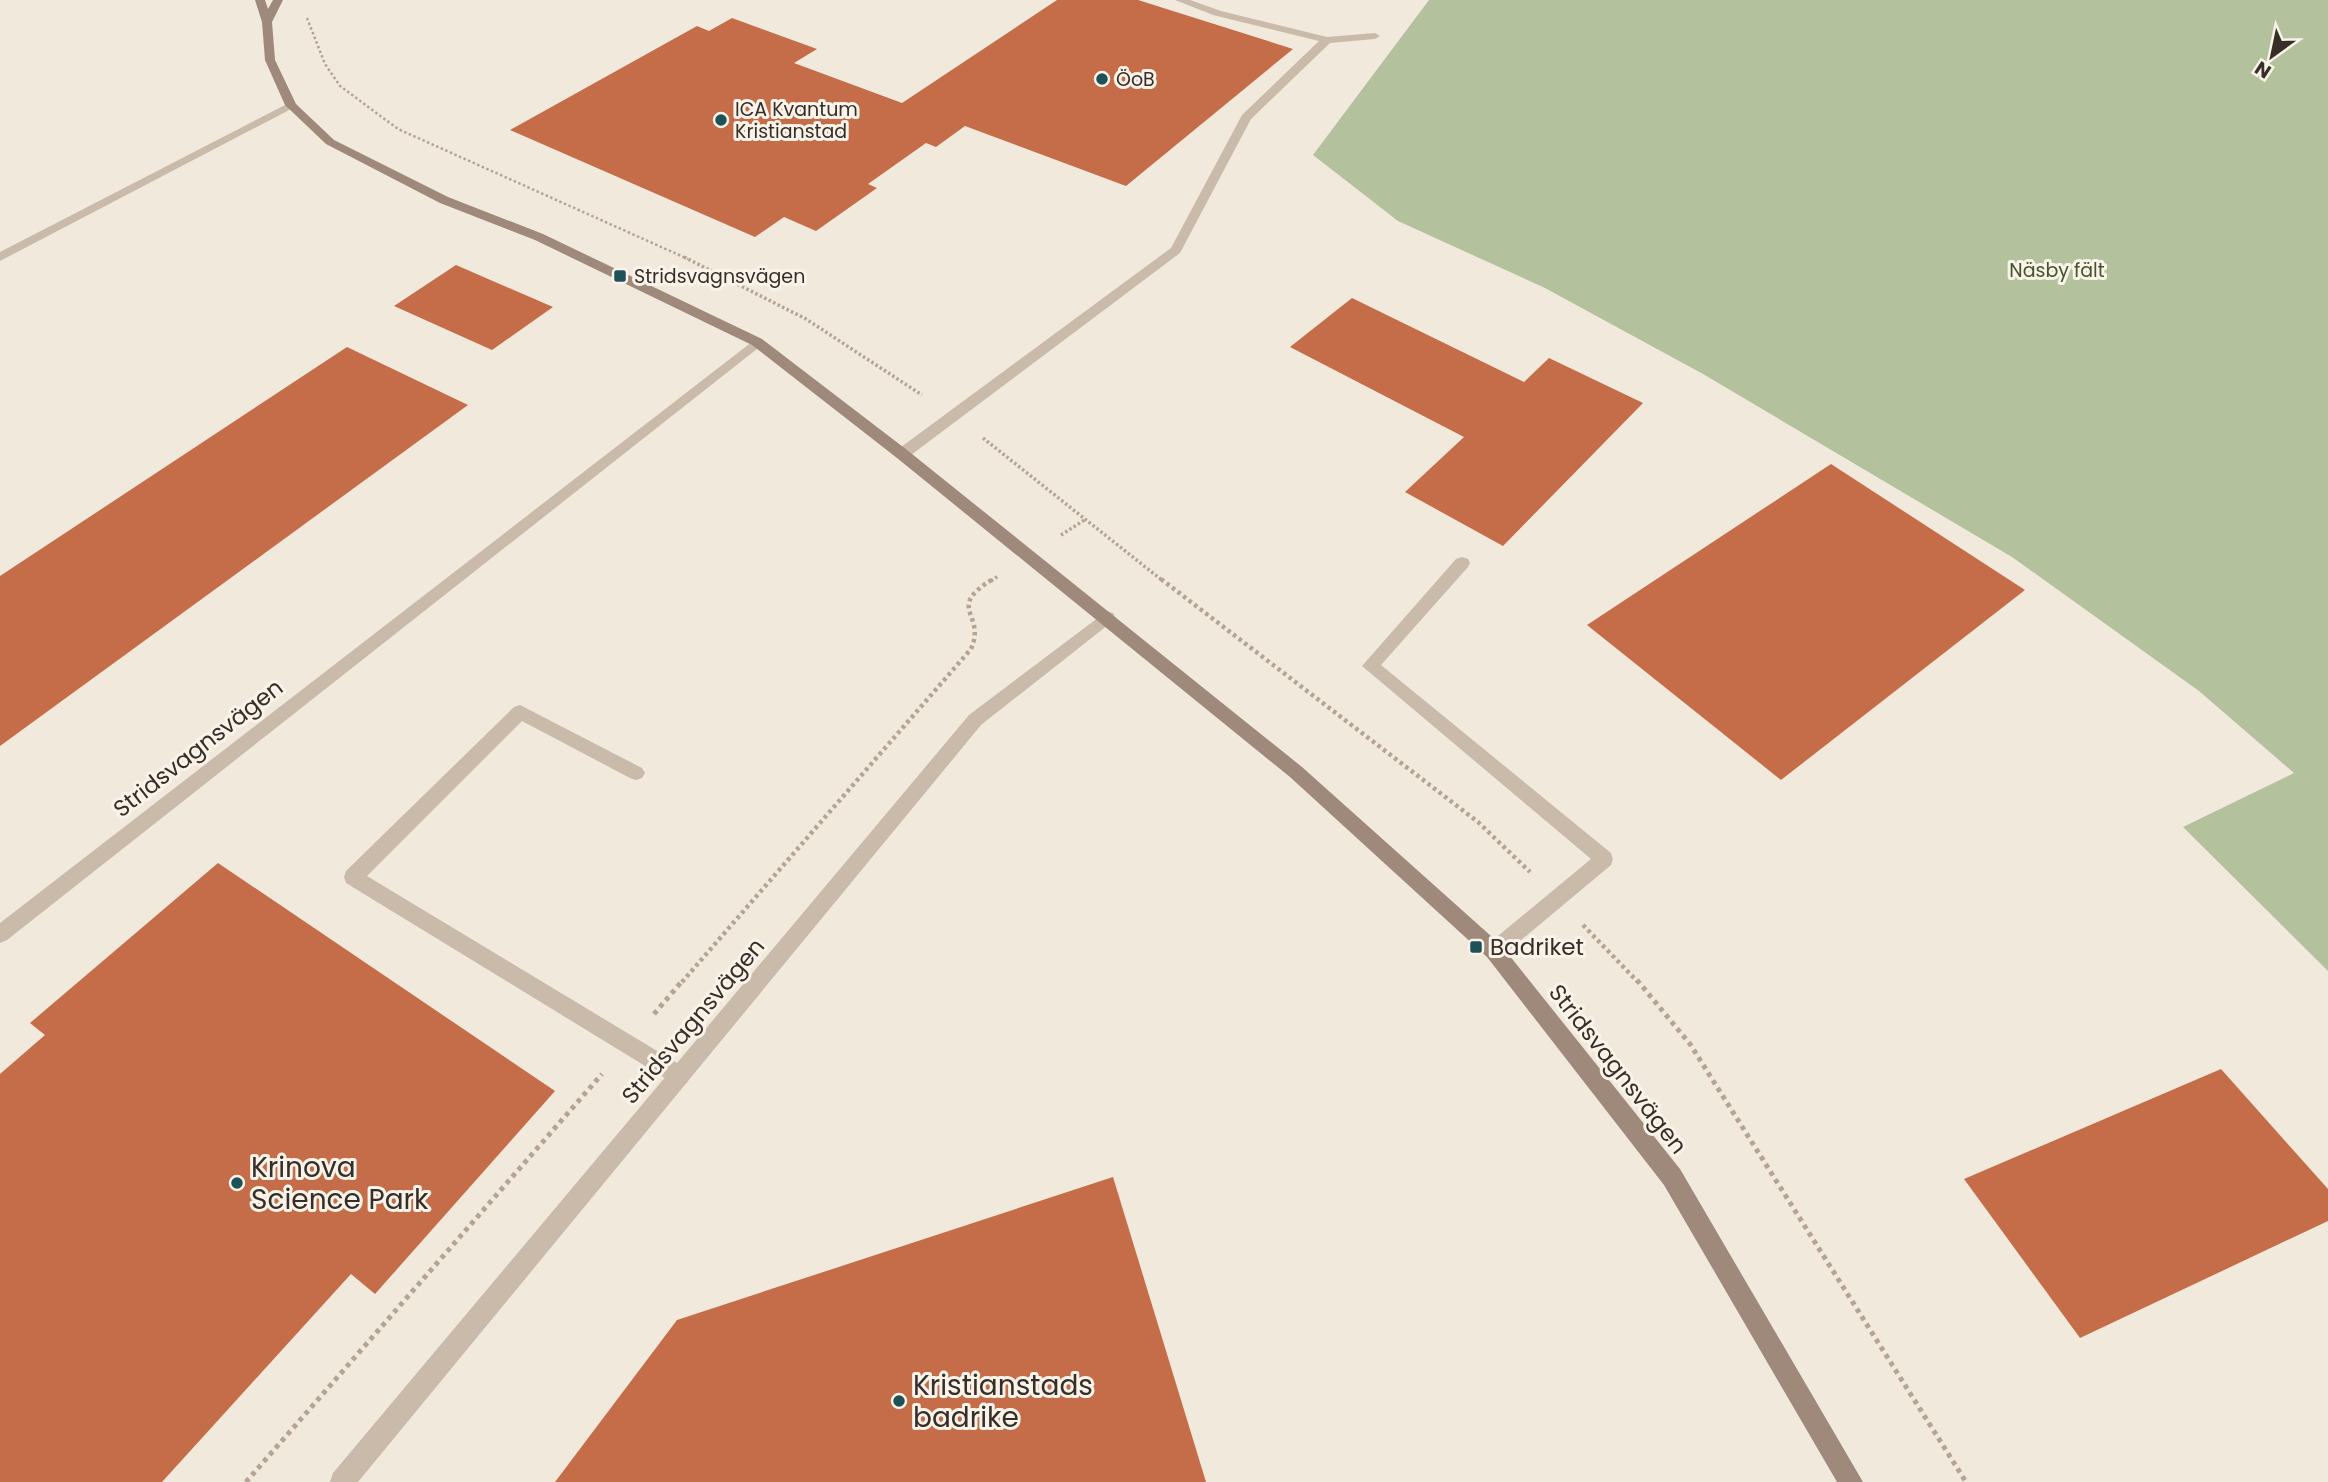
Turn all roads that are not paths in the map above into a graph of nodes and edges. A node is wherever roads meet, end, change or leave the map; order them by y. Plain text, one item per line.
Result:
1 (260, 0) edge
2 (278, 0) edge
3 (1180, 0) edge
4 (267, 22) junction
5 (1375, 36) dead end
6 (1327, 40) junction
7 (291, 105) junction
8 (0, 257) edge
9 (757, 342) junction
10 (902, 454) junction
11 (1462, 563) dead end
12 (1107, 617) junction
13 (636, 773) dead end
14 (0, 934) edge
15 (1494, 951) junction
16 (680, 1076) junction
17 (342, 1482) edge
18 (1851, 1482) edge

1 - 4 street, Stridsvagnsvägen
2 - 4 street
3 - 6 street
4 - 7 street, Stridsvagnsvägen
5 - 6 street
6 - 10 street
7 - 8 street
7 - 9 street, Stridsvagnsvägen
9 - 10 street, Stridsvagnsvägen
9 - 14 street, Stridsvagnsvägen
10 - 12 street, Stridsvagnsvägen
11 - 15 street
12 - 15 street, Stridsvagnsvägen
12 - 16 street, Stridsvagnsvägen
13 - 16 street
15 - 18 street, Stridsvagnsvägen
16 - 17 street, Stridsvagnsvägen

